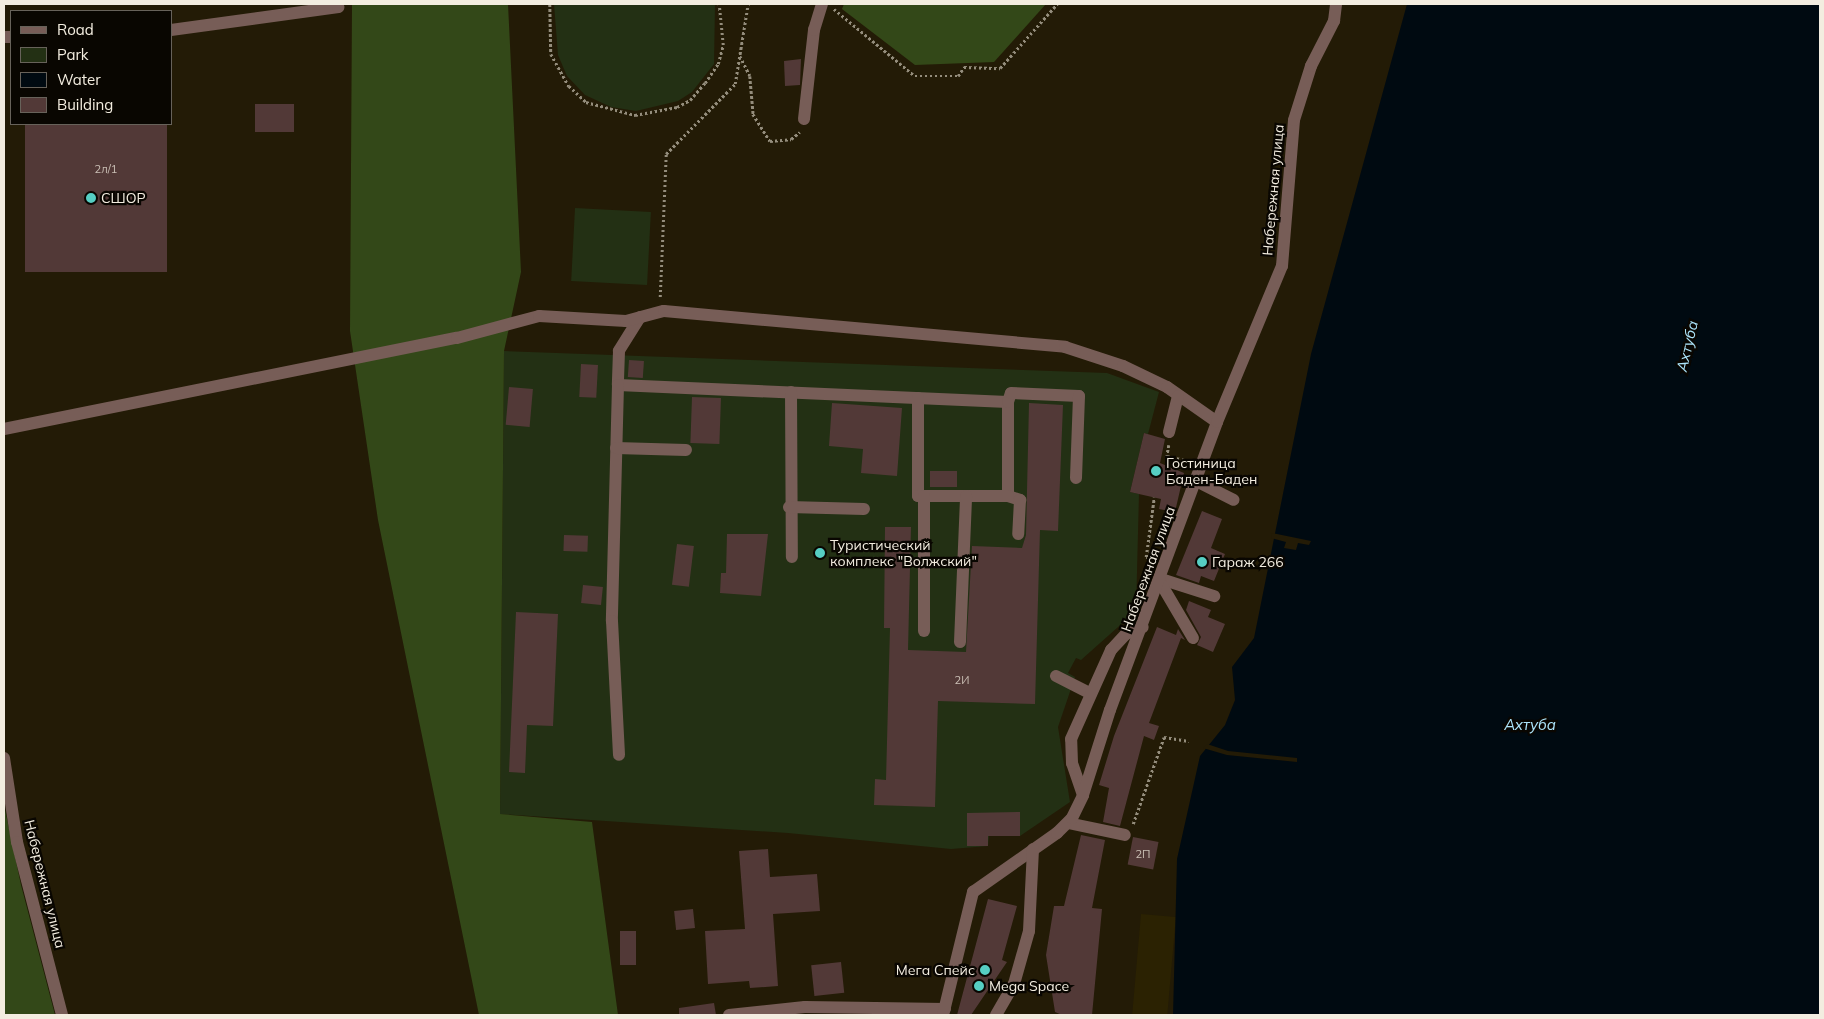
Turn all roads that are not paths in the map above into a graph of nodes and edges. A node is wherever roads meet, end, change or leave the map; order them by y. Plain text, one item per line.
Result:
1 (338, 4) edge
2 (822, 4) edge
3 (1336, 4) edge
4 (172, 30) edge
5 (804, 119) road end
6 (640, 318) junction
7 (618, 385) junction
8 (791, 392) junction
9 (1178, 396) junction
10 (918, 398) junction
11 (1008, 402) junction
12 (1217, 422) junction
13 (4, 429) edge
14 (1168, 432) road end
15 (616, 448) junction
16 (686, 450) dead end
17 (1076, 478) dead end
18 (1196, 481) junction
19 (924, 496) junction
20 (966, 496) junction
21 (1008, 496) junction
22 (1234, 500) dead end
23 (789, 507) junction
24 (864, 509) dead end
25 (1018, 534) dead end
26 (792, 556) dead end
27 (1160, 581) junction
28 (1214, 596) dead end
29 (1143, 627) junction
30 (924, 631) dead end
31 (1193, 638) dead end
32 (960, 642) dead end
33 (1056, 676) dead end
34 (1091, 694) junction
35 (619, 755) dead end
36 (4, 758) edge
37 (1083, 795) junction
38 (1068, 823) junction
39 (1124, 835) road end
40 (1033, 849) junction
41 (944, 1012) edge
42 (62, 1015) edge
43 (729, 1015) edge
44 (996, 1015) edge

1 - 4 street
2 - 5 street
3 - 12 street, Набережная улица
6 - 7 street
6 - 9 street
6 - 13 street
7 - 8 street
7 - 15 street
8 - 10 street
8 - 23 street
9 - 12 street
9 - 14 street
10 - 11 street
10 - 19 street
11 - 17 street
11 - 21 street
12 - 18 street, Набережная улица
15 - 16 street
15 - 35 street
18 - 22 street
18 - 27 street, Набережная улица
19 - 20 street
19 - 30 street
20 - 21 street
20 - 32 street
21 - 25 street
23 - 24 street
23 - 26 street
27 - 28 street
27 - 29 street, Набережная улица
27 - 31 street
29 - 34 street
29 - 37 street, Набережная улица
33 - 34 street
34 - 37 street
36 - 42 street, Набережная улица
37 - 38 street, Набережная улица
38 - 39 street
38 - 40 street, Набережная улица
40 - 41 street, Набережная улица
40 - 44 street
41 - 43 street

